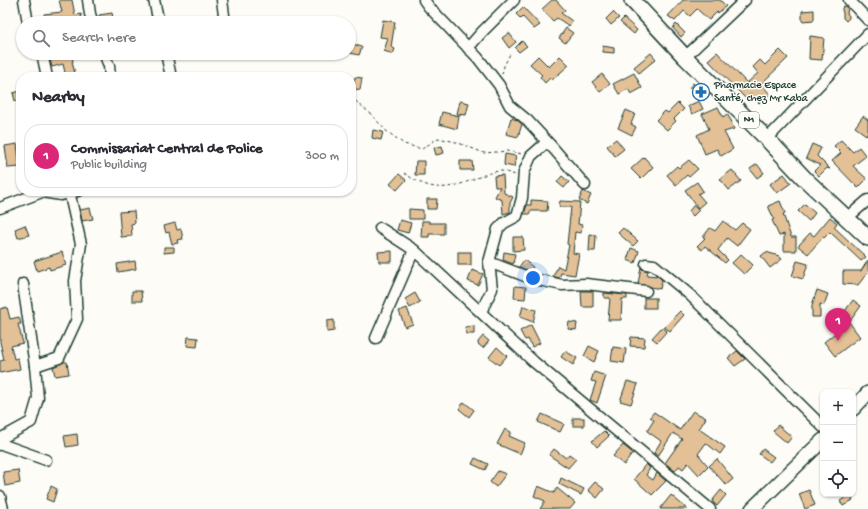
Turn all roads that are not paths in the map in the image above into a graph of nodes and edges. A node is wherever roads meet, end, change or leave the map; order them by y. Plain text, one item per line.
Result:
1 (24, 0) edge
2 (88, 0) edge
3 (154, 0) edge
4 (222, 0) edge
5 (424, 0) edge
6 (514, 0) edge
7 (632, 0) edge
8 (745, 0) edge
9 (849, 0) edge
10 (27, 16) edge
11 (91, 16) edge
12 (157, 16) edge
13 (224, 16) edge
14 (868, 20) edge
15 (868, 34) edge
16 (468, 48) junction
17 (685, 57) junction
18 (43, 60) edge
19 (107, 60) edge
20 (167, 60) edge
21 (46, 72) edge
22 (110, 72) edge
23 (170, 72) edge
24 (767, 139) junction
25 (547, 142) junction
26 (585, 185) dead end
27 (32, 196) edge
28 (73, 196) edge
29 (868, 200) edge
30 (0, 208) edge
31 (847, 218) junction
32 (380, 228) dead end
33 (868, 238) edge
34 (414, 250) junction
35 (489, 262) junction
36 (646, 264) dead end
37 (23, 284) dead end
38 (646, 291) dead end
39 (481, 312) junction
40 (376, 338) dead end
41 (36, 366) junction
42 (868, 393) edge
43 (856, 407) edge
44 (821, 425) edge
45 (0, 439) edge
46 (820, 443) edge
47 (0, 445) edge
48 (46, 460) dead end
49 (0, 496) edge
50 (3, 509) edge
51 (710, 509) edge
52 (752, 509) edge

1 - 10 street
2 - 11 street
3 - 12 street
4 - 13 street
5 - 16 street
6 - 16 street
7 - 17 highway, N1
8 - 17 street
9 - 14 street
15 - 24 street
16 - 25 street
17 - 24 highway, N1
18 - 21 street
19 - 22 street
20 - 23 street
24 - 31 highway, N1
25 - 26 street
25 - 35 street
27 - 30 street
28 - 41 street
29 - 31 street
31 - 33 highway, N1
32 - 34 street
34 - 39 street
34 - 40 street
35 - 38 street
35 - 39 street
36 - 44 street
37 - 41 street
39 - 51 street
41 - 45 street
42 - 43 main road
46 - 52 main road
47 - 48 street
49 - 50 street

